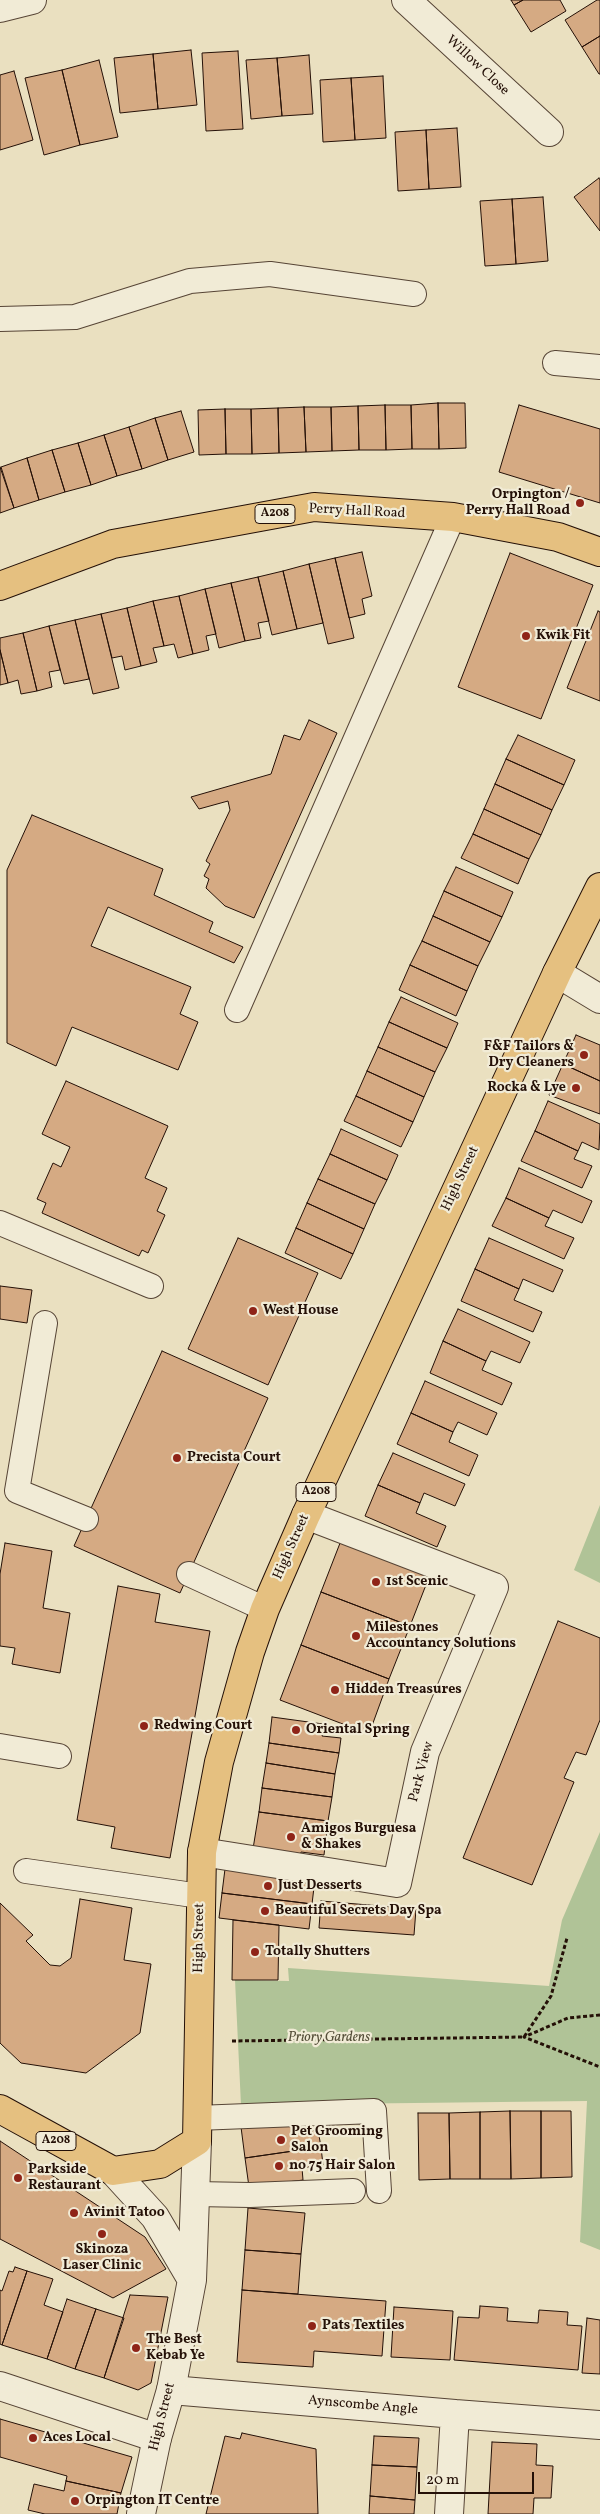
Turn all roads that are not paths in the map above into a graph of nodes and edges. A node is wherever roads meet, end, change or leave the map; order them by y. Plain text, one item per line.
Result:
1 (32, 0) edge
2 (406, 0) edge
3 (0, 8) edge
4 (549, 132) dead end
5 (414, 294) dead end
6 (0, 318) edge
7 (555, 363) dead end
8 (600, 367) edge
9 (453, 517) junction
10 (600, 552) edge
11 (0, 586) edge
12 (600, 887) edge
13 (556, 973) junction
14 (600, 1000) edge
15 (237, 1010) dead end
16 (0, 1223) edge
17 (151, 1286) dead end
18 (45, 1323) dead end
19 (306, 1515) junction
20 (86, 1519) dead end
21 (189, 1574) dead end
22 (265, 1609) junction
23 (0, 1746) edge
24 (59, 1756) dead end
25 (202, 1852) junction
26 (26, 1871) dead end
27 (200, 1896) junction
28 (0, 2109) edge
29 (197, 2129) junction
30 (113, 2172) junction
31 (353, 2191) dead end
32 (379, 2191) dead end
33 (195, 2194) junction
34 (192, 2280) junction
35 (0, 2386) edge
36 (171, 2390) junction
37 (455, 2414) junction
38 (600, 2425) edge
39 (157, 2438) junction
40 (142, 2514) edge
41 (449, 2514) edge

1 - 3 street
2 - 4 street, Willow Close
5 - 6 lane
7 - 8 lane
9 - 10 main road, Perry Hall Road / A208
9 - 11 main road, Perry Hall Road / A208
9 - 15 lane
12 - 13 main road, High Street / A208
13 - 14 street
13 - 19 main road, High Street / A208
16 - 17 lane
18 - 20 lane
19 - 22 main road, High Street / A208
19 - 25 street, Park View
21 - 22 lane
22 - 25 main road, High Street / A208
23 - 24 lane
25 - 27 main road, High Street / A208
26 - 27 lane
27 - 29 main road, High Street / A208
28 - 30 main road, A208
29 - 30 main road
29 - 32 lane
29 - 33 street, High Street
30 - 34 street
31 - 33 lane
33 - 34 street, High Street
34 - 36 street, High Street
35 - 39 street
36 - 37 street, Aynscombe Angle
36 - 39 street, High Street
37 - 38 street, Aynscombe Angle
37 - 41 street
39 - 40 street, High Street

